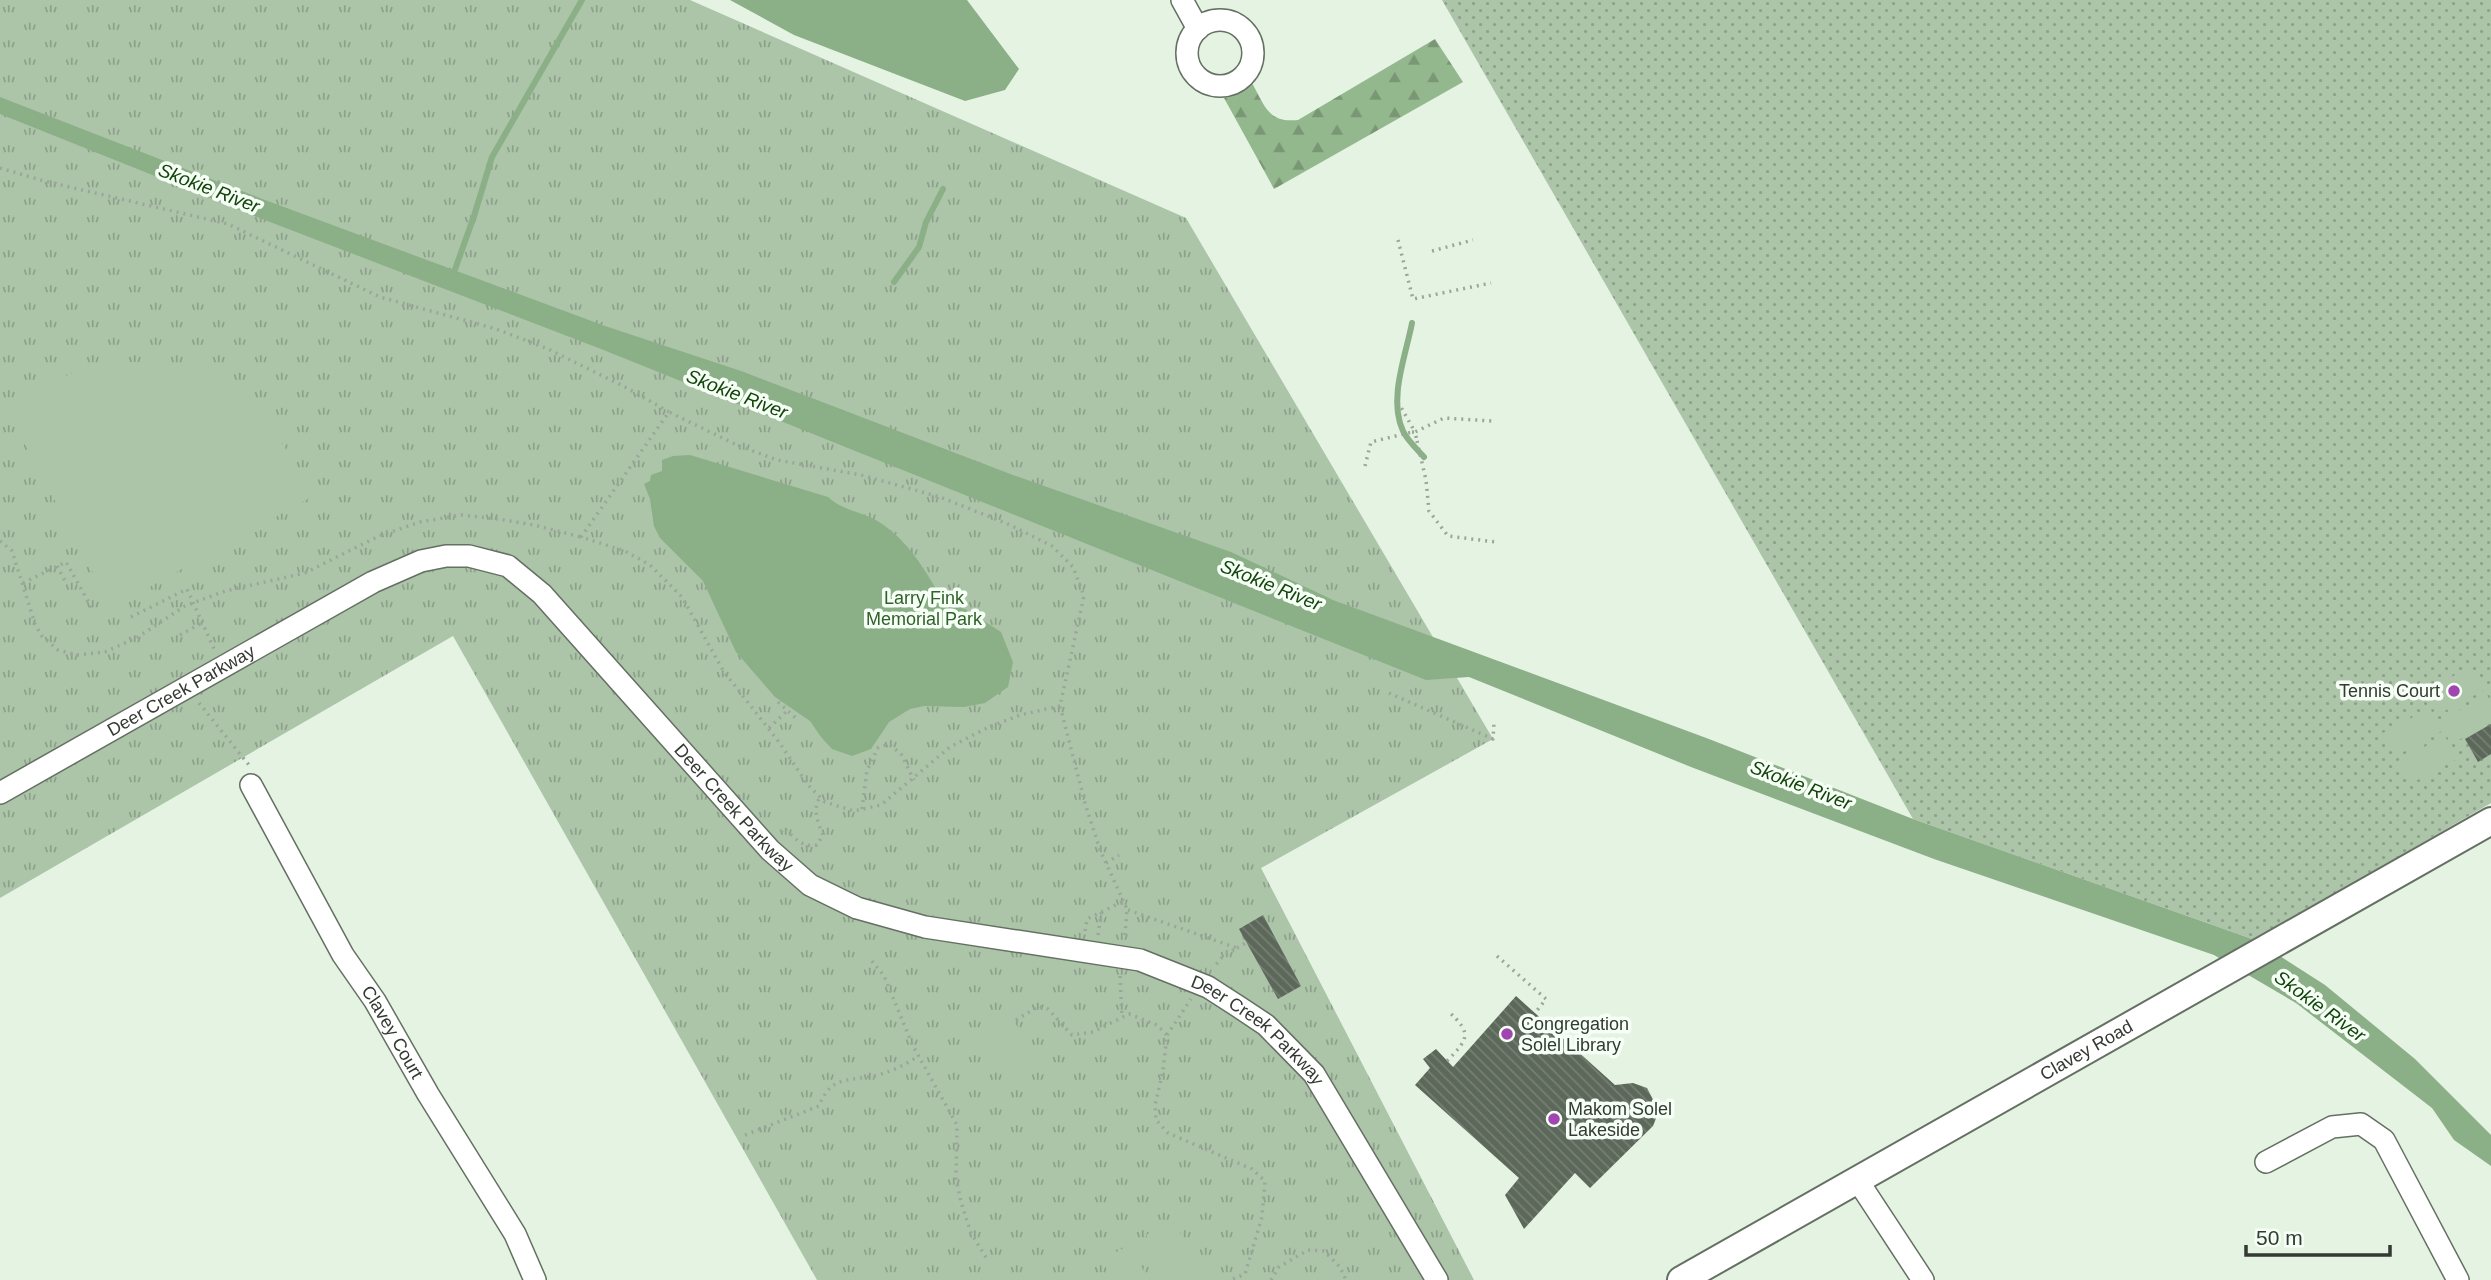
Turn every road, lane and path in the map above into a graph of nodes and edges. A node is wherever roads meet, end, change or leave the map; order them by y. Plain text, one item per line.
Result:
1 (1182, 0) edge
2 (1198, 29) dead end
3 (0, 168) edge
4 (1398, 240) dead end
5 (1473, 240) dead end
6 (1432, 251) dead end
7 (1491, 284) dead end
8 (1398, 402) dead end
9 (669, 412) junction
10 (1492, 421) dead end
11 (1415, 432) junction
12 (1365, 466) dead end
13 (581, 537) junction
14 (0, 541) edge
15 (1496, 542) dead end
16 (57, 566) junction
17 (65, 581) dead end
18 (23, 583) junction
19 (193, 603) junction
20 (93, 610) dead end
21 (131, 617) dead end
22 (202, 624) junction
23 (180, 635) dead end
24 (216, 671) junction
25 (190, 686) junction
26 (1389, 692) dead end
27 (778, 702) dead end
28 (1060, 706) junction
29 (788, 710) junction
30 (797, 719) dead end
31 (1494, 723) dead end
32 (769, 728) junction
33 (253, 778) joint
34 (914, 780) junction
35 (0, 793) edge
36 (820, 797) junction
37 (862, 809) junction
38 (2491, 821) edge
39 (766, 845) junction
40 (1119, 855) dead end
41 (1106, 863) junction
42 (1124, 901) junction
43 (1102, 909) junction
44 (1247, 943) dead end
45 (1237, 948) dead end
46 (1088, 953) junction
47 (1497, 956) dead end
48 (1123, 958) junction
49 (872, 961) dead end
50 (1448, 1011) dead end
51 (1535, 1013) dead end
52 (1122, 1017) junction
53 (1016, 1020) dead end
54 (919, 1056) junction
55 (1447, 1061) dead end
56 (745, 1135) dead end
57 (2266, 1162) dead end
58 (1858, 1181) junction
59 (987, 1259) dead end
60 (535, 1280) edge
61 (1233, 1280) edge
62 (1271, 1280) edge
63 (1346, 1280) edge
64 (1437, 1280) edge
65 (1681, 1280) edge
66 (1923, 1280) edge
67 (2458, 1280) edge

1 - 2 street
3 - 9 path
4 - 7 path
5 - 6 path
8 - 11 path
9 - 13 path
9 - 28 path
10 - 11 path
11 - 12 path
11 - 15 path
13 - 19 path
13 - 32 path
14 - 18 path
16 - 17 path
16 - 18 path
16 - 20 path
18 - 19 path
19 - 21 path
19 - 22 path
22 - 23 path
22 - 24 path
24 - 25 street, Deer Creek Parkway
24 - 39 street, Deer Creek Parkway
25 - 33 path
25 - 35 street, Deer Creek Parkway
26 - 31 path
27 - 29 path
28 - 34 path
28 - 41 path
29 - 30 path
29 - 32 path
32 - 36 path
33 - 60 street, Clavey Court
34 - 37 path
34 - 37 path
36 - 37 path
36 - 39 path
38 - 58 main road, Clavey Road
39 - 46 street, Deer Creek Parkway
40 - 41 path
41 - 42 path
42 - 43 path
42 - 48 path
43 - 46 path
43 - 46 path
44 - 45 path
46 - 48 street, Deer Creek Parkway
47 - 51 path
48 - 52 path
48 - 64 street, Deer Creek Parkway
49 - 54 path
50 - 55 path
52 - 53 path
52 - 61 path
54 - 56 path
54 - 59 path
57 - 67 street
58 - 65 main road, Clavey Road
58 - 66 street
62 - 63 path

